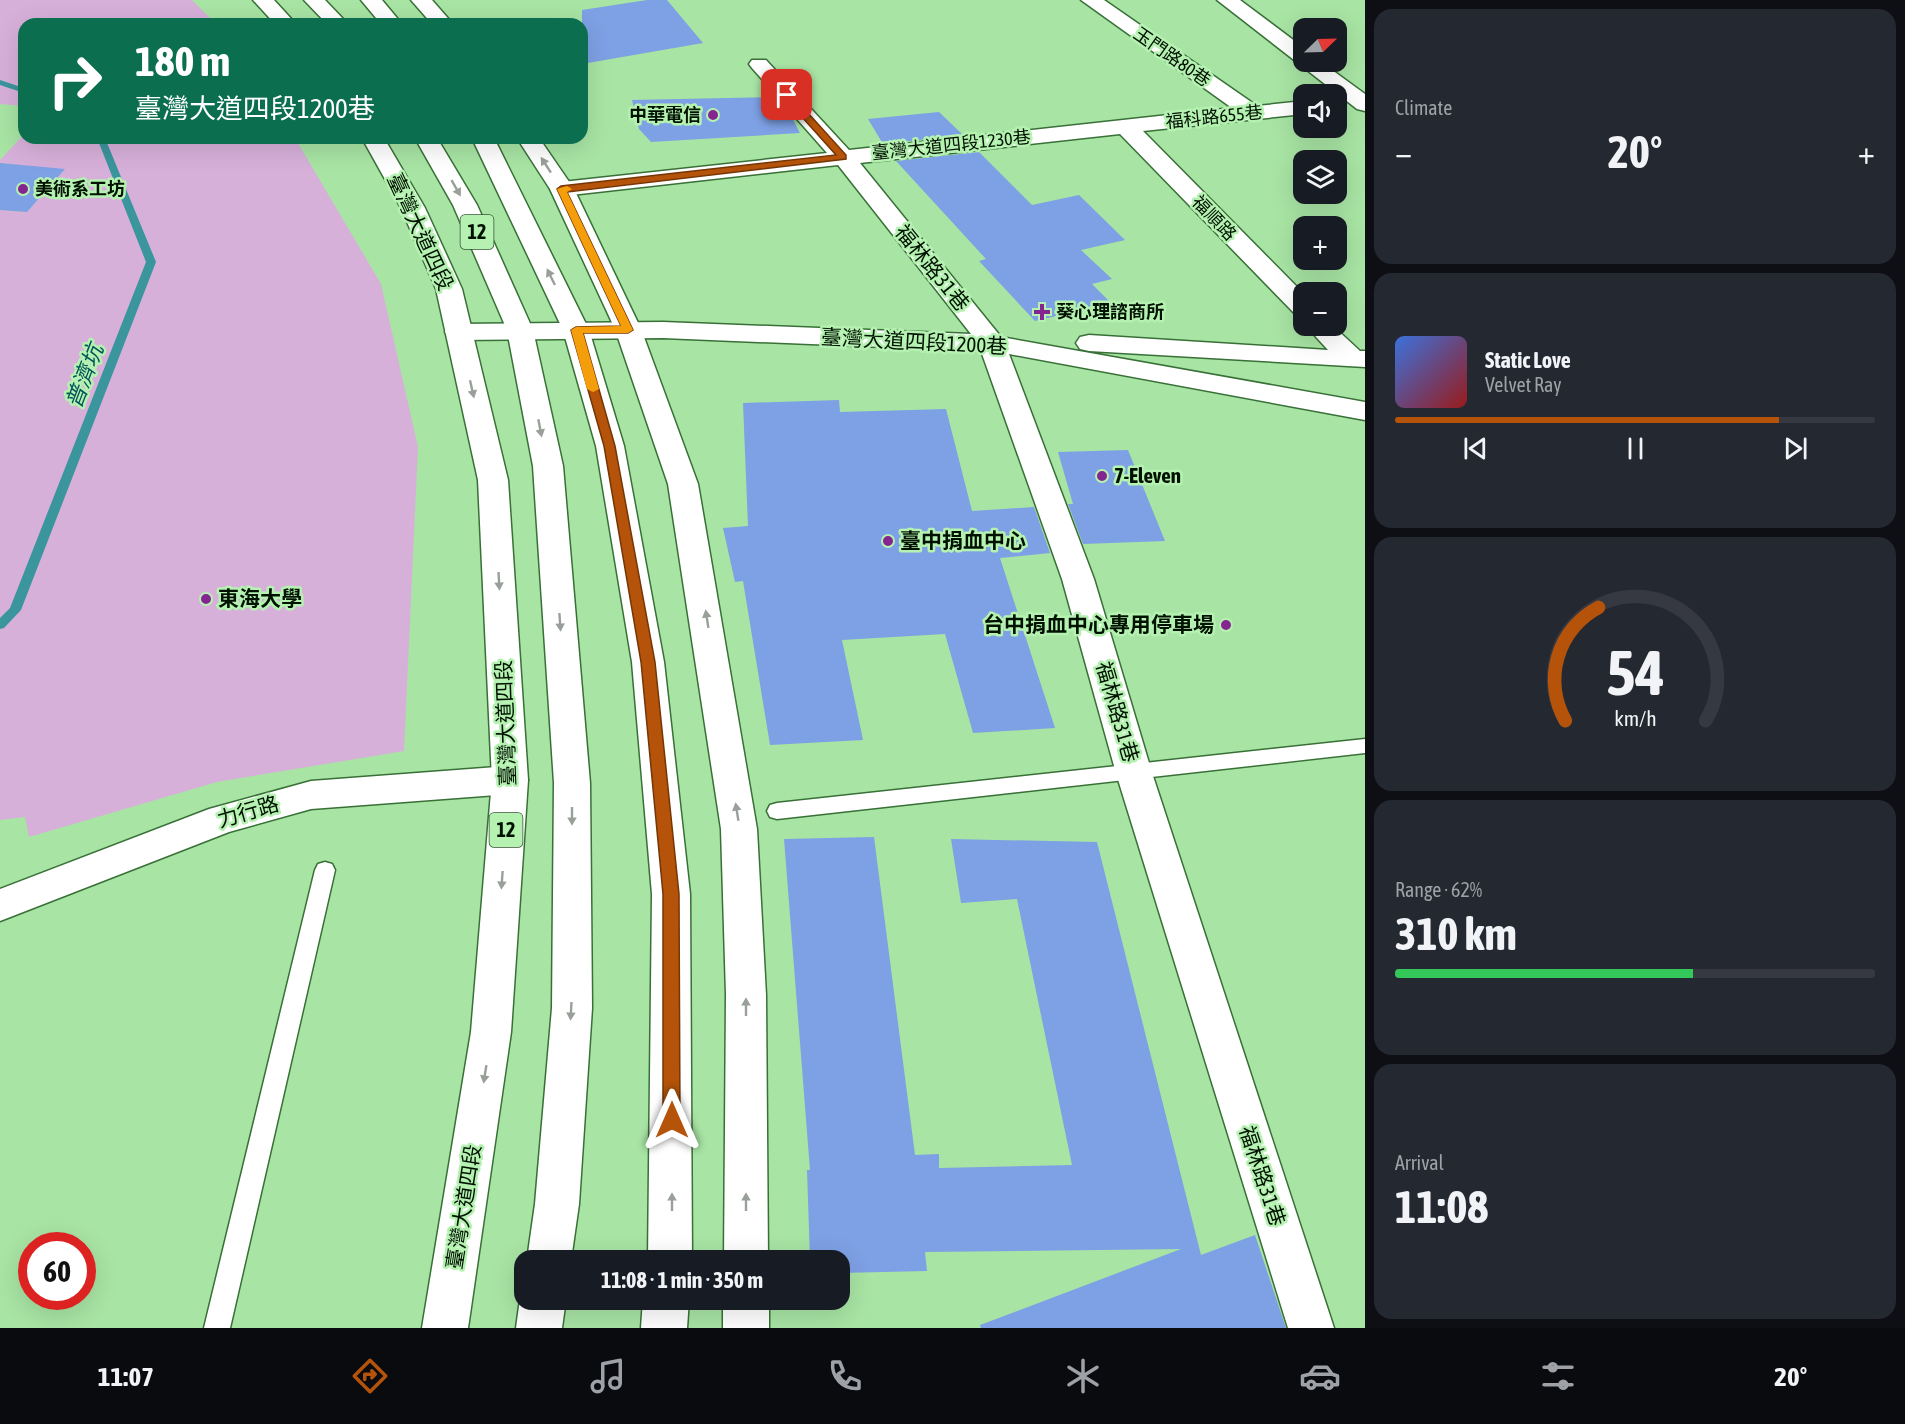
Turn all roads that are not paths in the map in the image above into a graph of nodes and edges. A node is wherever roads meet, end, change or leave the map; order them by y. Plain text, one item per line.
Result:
1 (263, 0) edge
2 (314, 0) edge
3 (371, 0) edge
4 (422, 0) edge
5 (1091, 0) edge
6 (1227, 0) edge
7 (280, 18) edge
8 (332, 18) edge
9 (387, 18) edge
10 (438, 18) edge
11 (1293, 50) edge
12 (759, 64) dead end
13 (1322, 72) edge
14 (1364, 102) edge
15 (1347, 103) edge
16 (1293, 108) edge
17 (1253, 112) junction
18 (1125, 126) junction
19 (376, 144) edge
20 (429, 144) edge
21 (486, 144) edge
22 (532, 144) edge
23 (843, 157) junction
24 (561, 189) junction
25 (1293, 298) edge
26 (520, 330) junction
27 (576, 330) junction
28 (628, 330) junction
29 (458, 332) junction
30 (1331, 336) edge
31 (992, 343) junction
32 (1359, 359) edge
33 (1365, 411) edge
34 (1365, 746) edge
35 (1134, 773) junction
36 (510, 780) junction
37 (777, 811) dead end
38 (325, 870) dead end
39 (0, 905) edge
40 (550, 1250) edge
41 (671, 1250) edge
42 (746, 1250) edge
43 (541, 1310) edge
44 (665, 1310) edge
45 (746, 1310) edge
46 (217, 1328) edge
47 (445, 1328) edge
48 (539, 1328) edge
49 (664, 1328) edge
50 (746, 1328) edge
51 (1311, 1328) edge

1 - 7 main road
2 - 8 main road
3 - 9 main road
4 - 10 main road
5 - 17 main road, 玉門路80巷
6 - 11 main road
12 - 23 main road, 福林路31巷
13 - 14 main road
14 - 15 main road
16 - 17 main road, 福科路655巷
17 - 18 main road, 福科路655巷
18 - 23 main road, 臺灣大道四段1230巷
18 - 25 main road, 福順路
19 - 29 main road, 臺灣大道四段 / 12
20 -> 26 main road, 12
27 -> 21 main road, 12
24 -> 22 main road
23 - 24 main road, 臺灣大道四段1230巷
23 - 31 main road, 福林路31巷
24 - 28 main road
26 - 27 main road, 臺灣大道四段1200巷
26 - 29 main road, 臺灣大道四段1200巷
26 -> 40 main road, 12
27 - 28 main road, 臺灣大道四段1200巷
41 -> 27 main road, 12
28 - 31 main road, 臺灣大道四段1200巷
42 -> 28 main road
29 -> 36 main road, 臺灣大道四段 / 12
30 - 32 main road
31 - 32 main road
31 - 33 main road, 臺灣大道四段1200巷
31 - 35 main road, 福林路31巷
34 - 35 lane
35 - 37 lane
35 - 51 main road, 福林路31巷
36 - 39 main road, 力行路
36 -> 47 main road, 臺灣大道四段 / 12
38 - 46 lane
43 - 48 main road
44 - 49 main road
45 - 50 main road

